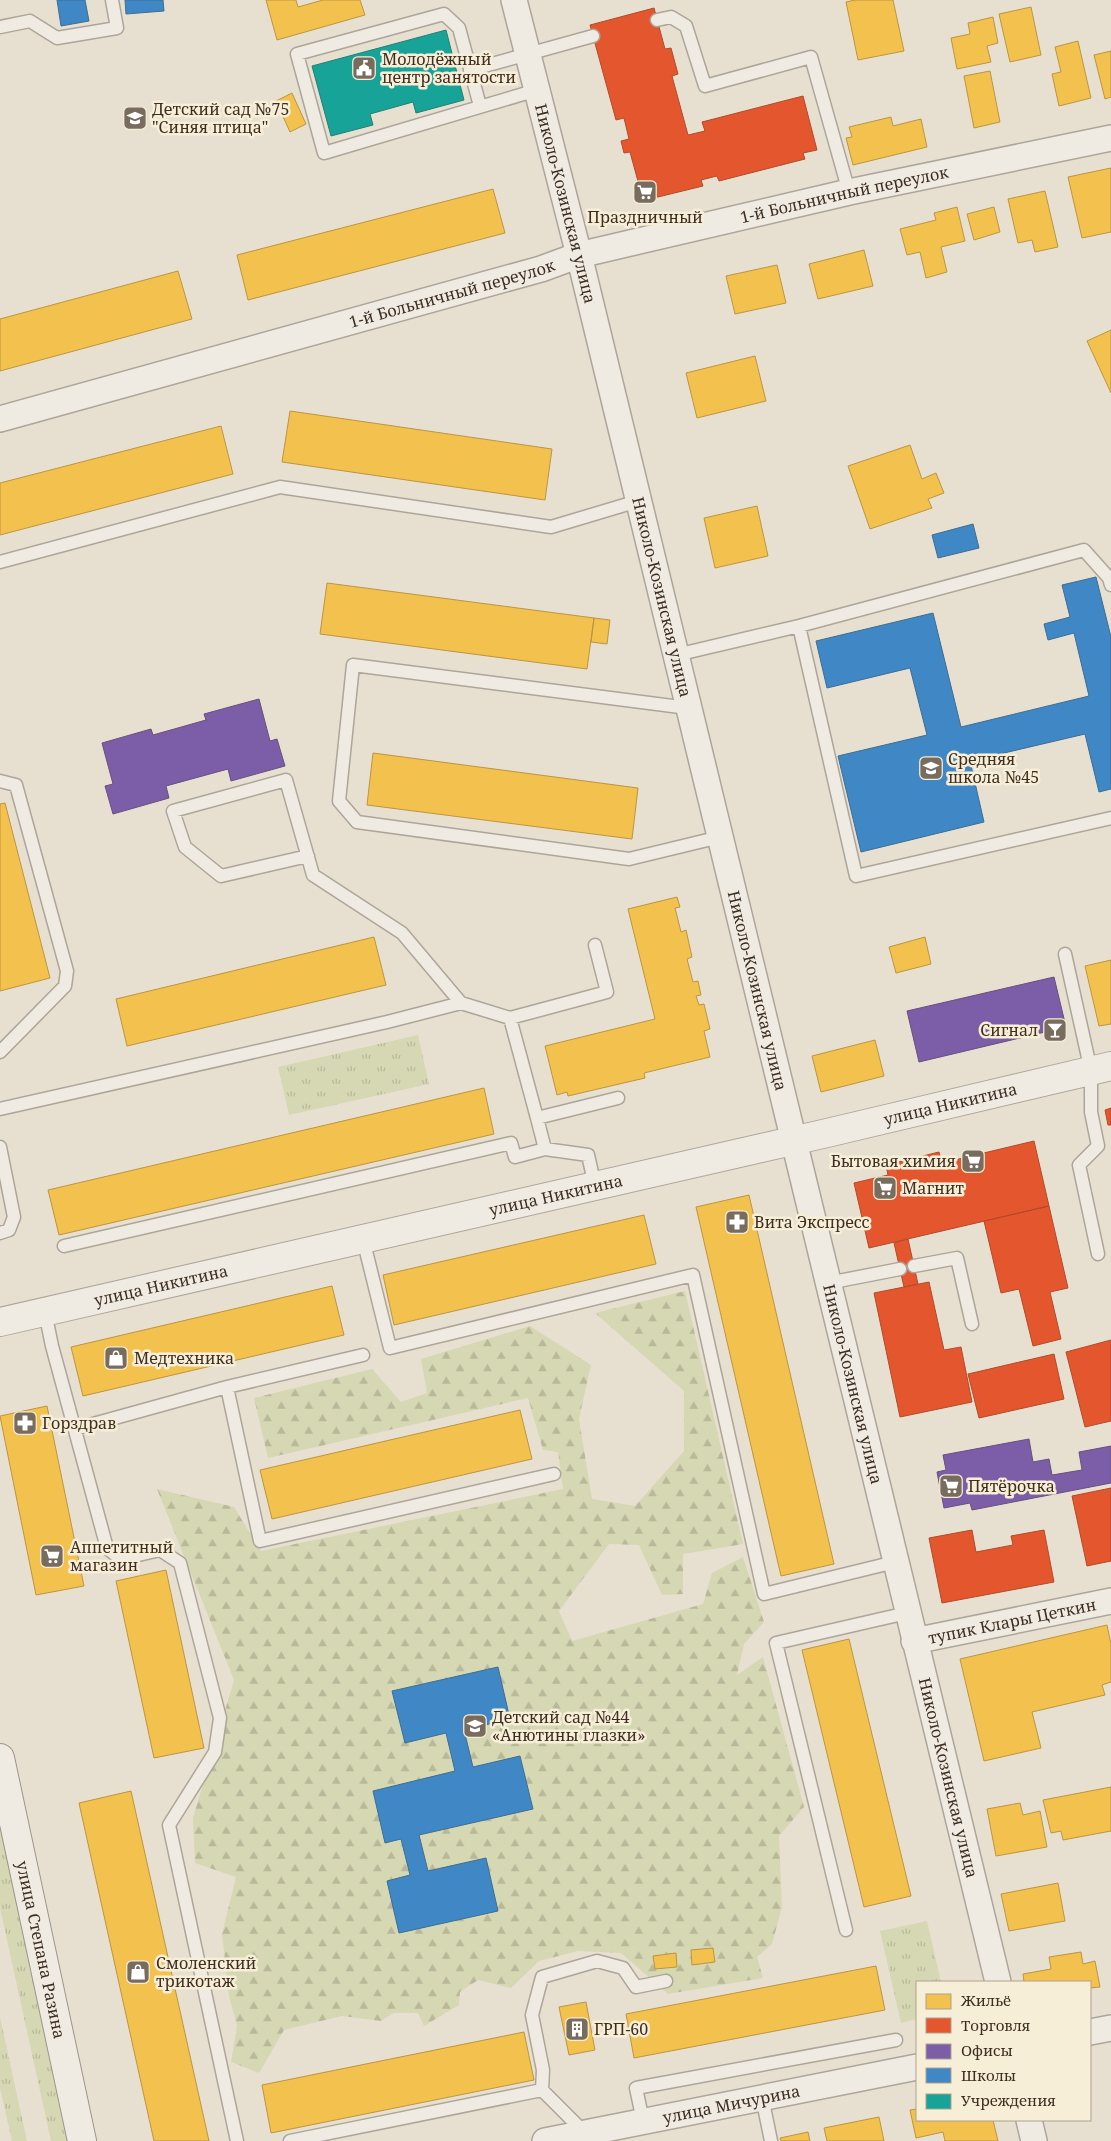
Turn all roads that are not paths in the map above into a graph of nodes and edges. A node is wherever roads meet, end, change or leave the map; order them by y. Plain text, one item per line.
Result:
1 (112, 0) edge
2 (514, 0) edge
3 (657, 20) dead end
4 (0, 27) edge
5 (593, 36) dead end
6 (528, 54) junction
7 (470, 70) junction
8 (537, 90) junction
9 (480, 106) junction
10 (1111, 138) edge
11 (848, 192) junction
12 (579, 255) junction
13 (0, 419) edge
14 (638, 501) junction
15 (0, 562) edge
16 (1111, 585) edge
17 (799, 626) junction
18 (676, 655) junction
19 (688, 708) junction
20 (0, 781) edge
21 (1111, 818) edge
22 (720, 837) junction
23 (308, 856) junction
24 (595, 945) dead end
25 (1065, 954) dead end
26 (461, 1003) junction
27 (510, 1018) junction
28 (0, 1052) edge
29 (1101, 1069) edge
30 (618, 1098) dead end
31 (0, 1110) edge
32 (536, 1118) junction
33 (793, 1141) junction
34 (0, 1147) edge
35 (545, 1149) junction
36 (595, 1186) junction
37 (0, 1232) edge
38 (363, 1239) junction
39 (64, 1246) dead end
40 (1098, 1254) dead end
41 (914, 1266) dead end
42 (900, 1269) dead end
43 (828, 1282) junction
44 (45, 1312) junction
45 (0, 1322) edge
46 (972, 1324) dead end
47 (363, 1354) dead end
48 (227, 1387) junction
49 (76, 1429) junction
50 (554, 1474) dead end
51 (895, 1562) junction
52 (1111, 1601) edge
53 (907, 1613) junction
54 (914, 1641) junction
55 (0, 1758) edge
56 (846, 1930) dead end
57 (666, 1981) dead end
58 (998, 1981) edge
59 (1111, 2028) edge
60 (1091, 2032) edge
61 (896, 2040) dead end
62 (916, 2067) edge
63 (542, 2090) junction
64 (762, 2097) junction
65 (643, 2121) junction
66 (1029, 2121) edge
67 (585, 2133) junction
68 (82, 2141) edge
69 (237, 2141) edge
70 (290, 2141) edge
71 (545, 2141) edge
72 (771, 2141) edge
73 (1034, 2141) edge

1 - 4 lane
2 - 6 street, Николо-Козинская улица
3 - 11 lane
5 - 6 lane
6 - 7 lane
6 - 8 street, Николо-Козинская улица
7 - 9 lane
7 - 9 lane
8 - 9 lane
8 - 12 street, Николо-Козинская улица
10 - 11 street, 1-й Больничный переулок
11 - 12 street, 1-й Больничный переулок
12 - 13 street, 1-й Больничный переулок
12 - 14 street, Николо-Козинская улица
14 - 15 lane
14 - 18 street, Николо-Козинская улица
16 - 17 lane
17 - 18 lane
17 - 21 lane
18 - 19 street, Николо-Козинская улица
19 - 22 street, Николо-Козинская улица
19 - 22 lane
20 - 28 lane
22 - 33 street, Николо-Козинская улица
23 - 23 lane
23 - 26 lane
24 - 27 lane
25 - 29 lane
26 - 27 lane
26 - 31 lane
27 - 32 lane
29 - 33 street, улица Никитина
29 - 40 lane
30 - 32 lane
32 - 35 lane
33 - 36 street, улица Никитина
33 - 43 street, Николо-Козинская улица
34 - 37 lane
35 - 36 lane
35 - 39 lane
36 - 38 street, улица Никитина
38 - 44 street, улица Никитина
38 - 51 lane
41 - 46 lane
42 - 43 lane
43 - 51 street, Николо-Козинская улица
44 - 45 street, улица Никитина
44 - 49 lane
47 - 48 lane
48 - 49 lane
48 - 50 lane
49 - 69 lane
51 - 53 street, Николо-Козинская улица
52 - 54 street, тупик Клары Цеткин
53 - 54 street, Николо-Козинская улица
53 - 56 lane
54 - 58 street, Николо-Козинская улица
55 - 68 street, улица Степана Разина
57 - 63 lane
59 - 60 street
61 - 65 lane
62 - 64 street, улица Мичурина
63 - 67 lane
63 - 70 lane
64 - 65 street, улица Мичурина
64 - 72 lane
65 - 67 street, улица Мичурина
66 - 73 street
67 - 71 street, улица Мичурина

